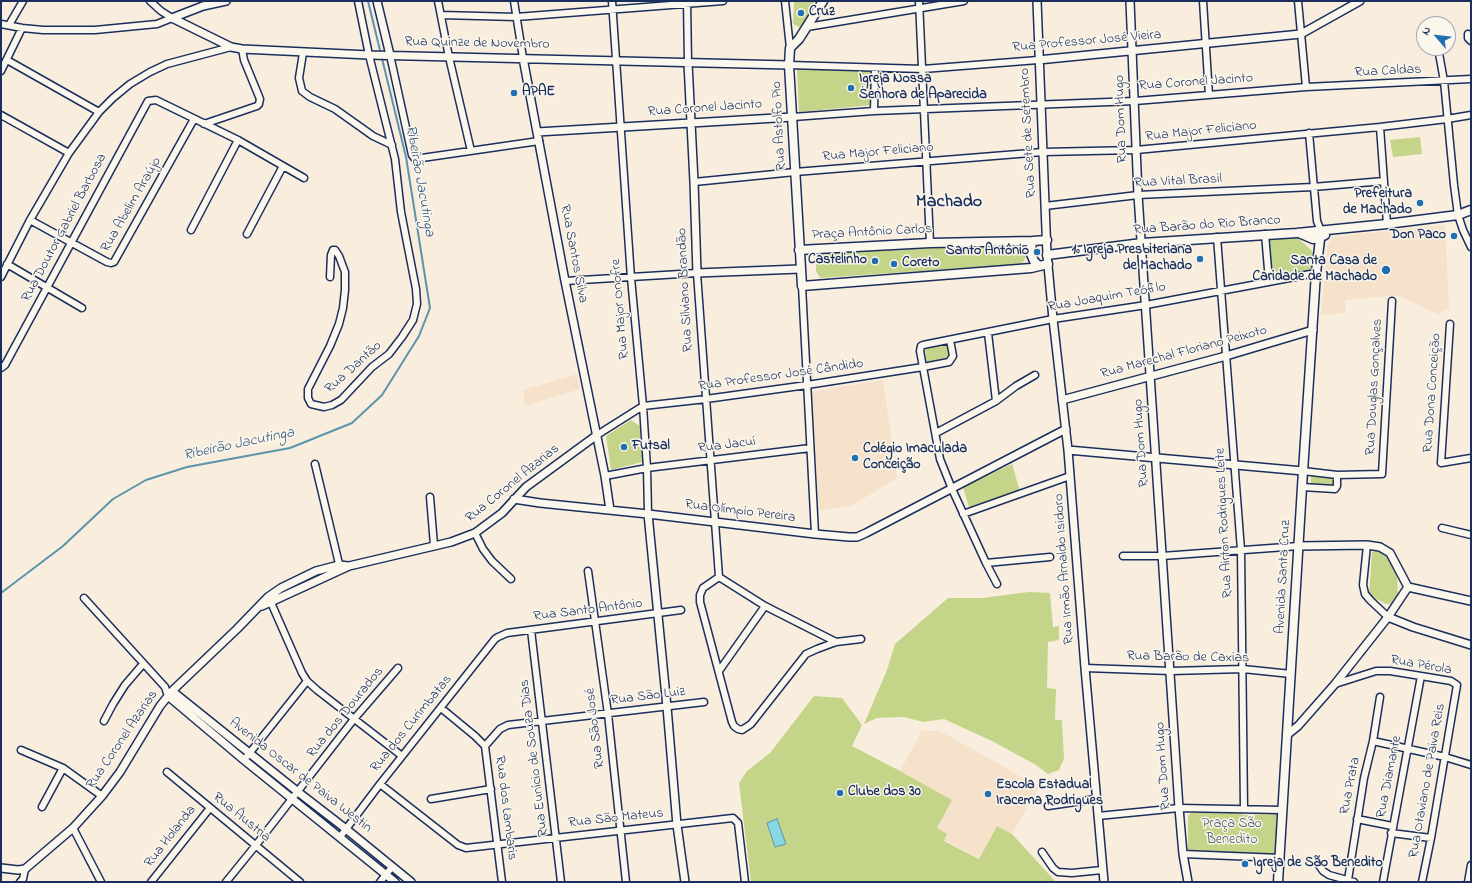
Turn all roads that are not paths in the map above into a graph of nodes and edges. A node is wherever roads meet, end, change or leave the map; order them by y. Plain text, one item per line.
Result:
1 (23, 1) edge
2 (150, 1) edge
3 (226, 1) edge
4 (358, 1) edge
5 (378, 1) edge
6 (438, 1) edge
7 (514, 1) edge
8 (612, 1) edge
9 (723, 1) edge
10 (785, 1) edge
11 (823, 1) edge
12 (919, 1) edge
13 (964, 1) edge
14 (1037, 1) edge
15 (1130, 1) edge
16 (1203, 1) edge
17 (1298, 1) edge
18 (1360, 1) edge
19 (687, 3) edge
20 (920, 8) junction
21 (612, 10) junction
22 (441, 15) junction
23 (516, 17) junction
24 (172, 18) junction
25 (1, 24) edge
26 (9, 25) junction
27 (807, 27) junction
28 (22, 28) junction
29 (1301, 34) junction
30 (1468, 34) dead end
31 (1471, 41) edge
32 (1206, 44) junction
33 (231, 47) junction
34 (790, 48) junction
35 (242, 49) junction
36 (1132, 50) junction
37 (303, 53) junction
38 (371, 55) junction
39 (388, 55) junction
40 (1439, 56) edge
41 (449, 57) junction
42 (523, 58) junction
43 (7, 60) junction
44 (1038, 60) junction
45 (616, 61) junction
46 (688, 63) junction
47 (789, 65) junction
48 (875, 68) junction
49 (923, 69) junction
50 (1, 71) edge
51 (1471, 79) edge
52 (1444, 81) junction
53 (1306, 88) junction
54 (1209, 95) junction
55 (1135, 101) junction
56 (1041, 105) junction
57 (924, 110) junction
58 (874, 111) junction
59 (98, 112) junction
60 (1, 115) edge
61 (1471, 115) edge
62 (793, 117) junction
63 (194, 119) junction
64 (1447, 119) junction
65 (204, 124) junction
66 (692, 124) junction
67 (1380, 127) junction
68 (621, 128) junction
69 (537, 132) junction
70 (1308, 133) junction
71 (238, 140) junction
72 (539, 141) junction
73 (392, 145) junction
74 (1136, 150) junction
75 (471, 151) junction
76 (1043, 152) junction
77 (69, 153) junction
78 (927, 161) junction
79 (283, 166) junction
80 (795, 172) junction
81 (304, 178) dead end
82 (1384, 181) junction
83 (694, 182) junction
84 (1314, 187) junction
85 (1138, 195) junction
86 (1045, 206) junction
87 (1471, 210) edge
88 (1458, 215) junction
89 (30, 220) junction
90 (1387, 224) junction
91 (191, 230) dead end
92 (247, 234) dead end
93 (1265, 234) junction
94 (1317, 235) junction
95 (1217, 237) junction
96 (1047, 240) junction
97 (1033, 241) junction
98 (71, 242) junction
99 (930, 243) junction
100 (1142, 243) junction
101 (1471, 247) edge
102 (799, 250) junction
103 (1047, 255) junction
104 (7, 264) junction
105 (1048, 264) junction
106 (1039, 266) junction
107 (800, 269) junction
108 (697, 272) junction
109 (1316, 273) junction
110 (1, 277) edge
111 (330, 277) dead end
112 (631, 278) junction
113 (564, 281) junction
114 (1269, 281) junction
115 (802, 286) junction
116 (47, 287) junction
117 (1222, 290) junction
118 (1392, 301) dead end
119 (1146, 304) junction
120 (82, 308) dead end
121 (1053, 319) junction
122 (1450, 324) dead end
123 (1313, 330) junction
124 (988, 333) junction
125 (950, 340) junction
126 (1226, 356) junction
127 (923, 367) junction
128 (1, 368) edge
129 (1035, 375) dead end
130 (1151, 375) junction
131 (807, 385) junction
132 (706, 399) junction
133 (1062, 400) junction
134 (996, 401) junction
135 (643, 406) junction
136 (1066, 429) junction
137 (936, 433) junction
138 (597, 435) junction
139 (810, 448) junction
140 (1068, 450) junction
141 (1156, 458) junction
142 (1471, 458) edge
143 (711, 460) junction
144 (315, 464) dead end
145 (1234, 464) junction
146 (647, 468) junction
147 (1303, 471) junction
148 (1337, 475) junction
149 (605, 476) junction
150 (1070, 476) junction
151 (1302, 487) junction
152 (952, 489) junction
153 (430, 497) dead end
154 (514, 499) junction
155 (610, 510) junction
156 (648, 514) junction
157 (963, 514) junction
158 (714, 522) junction
159 (1442, 528) dead end
160 (474, 533) junction
161 (815, 534) junction
162 (1471, 535) edge
163 (434, 545) junction
164 (1367, 545) junction
165 (1299, 546) junction
166 (1241, 550) junction
167 (1122, 556) dead end
168 (1162, 556) junction
169 (1050, 557) dead end
170 (986, 563) junction
171 (340, 568) junction
172 (588, 571) dead end
173 (719, 578) junction
174 (511, 579) dead end
175 (997, 584) dead end
176 (1408, 587) junction
177 (84, 598) dead end
178 (269, 600) junction
179 (1471, 601) edge
180 (765, 606) junction
181 (680, 610) dead end
182 (657, 614) junction
183 (1388, 617) junction
184 (595, 622) junction
185 (531, 630) junction
186 (498, 637) joint
187 (861, 639) dead end
188 (836, 642) junction
189 (1471, 644) edge
190 (143, 664) junction
191 (398, 668) dead end
192 (1085, 668) junction
193 (1243, 669) junction
194 (719, 671) junction
195 (1171, 671) junction
196 (1291, 674) junction
197 (1422, 676) junction
198 (307, 681) junction
199 (1335, 684) junction
200 (1457, 685) joint
201 (170, 693) junction
202 (1380, 697) dead end
203 (704, 702) dead end
204 (667, 707) junction
205 (441, 708) junction
206 (608, 714) junction
207 (354, 719) junction
208 (543, 720) junction
209 (104, 721) dead end
210 (1288, 734) junction
211 (1373, 741) junction
212 (485, 746) junction
213 (1407, 749) junction
214 (21, 750) dead end
215 (249, 753) junction
216 (402, 756) junction
217 (1445, 757) junction
218 (244, 760) junction
219 (1471, 765) edge
220 (62, 768) junction
221 (168, 772) dead end
222 (380, 784) junction
223 (491, 789) junction
224 (298, 792) junction
225 (102, 796) junction
226 (292, 799) junction
227 (431, 799) dead end
228 (1096, 799) junction
229 (1048, 806) dead end
230 (42, 807) dead end
231 (210, 808) junction
232 (1179, 808) junction
233 (1244, 808) junction
234 (1282, 810) junction
235 (1098, 816) junction
236 (1357, 819) junction
237 (677, 824) junction
238 (1392, 826) junction
239 (72, 828) junction
240 (346, 829) junction
241 (620, 832) junction
242 (1391, 833) junction
243 (340, 837) junction
244 (556, 837) junction
245 (1431, 838) junction
246 (498, 844) junction
247 (256, 845) junction
248 (1042, 852) dead end
249 (1183, 854) junction
250 (1280, 858) junction
251 (1318, 864) dead end
252 (1471, 865) edge
253 (392, 867) junction
254 (1, 868) edge
255 (25, 868) junction
256 (1102, 870) junction
257 (386, 875) junction
258 (1351, 881) edge
259 (20, 882) edge
260 (101, 882) edge
261 (151, 882) edge
262 (226, 882) edge
263 (300, 882) edge
264 (380, 882) edge
265 (395, 882) edge
266 (411, 882) edge
267 (502, 882) edge
268 (561, 882) edge
269 (626, 882) edge
270 (685, 882) edge
271 (745, 882) edge
272 (1104, 882) edge
273 (1188, 882) edge
274 (1278, 882) edge
275 (1382, 882) edge
276 (1422, 882) edge
277 (1468, 882) edge

1 - 26 street
2 - 24 street
3 - 24 street
4 - 38 street
5 - 39 street
6 - 22 street
7 - 23 street, Rua Santos Silva
8 - 21 street, Rua Major Onofre
9 - 19 street
10 - 34 street, Rua Astolfo Pio
11 - 27 main road
12 - 20 street
13 - 20 street
14 - 44 street, Rua Sete de Setembro
15 - 36 street, Rua Dom Hugo
16 - 32 street
17 - 29 street
18 - 29 street
19 - 21 street
19 - 46 street, Rua Silviano Brandão
20 - 27 street
20 - 49 street
21 - 23 street
21 - 45 street, Rua Major Onofre
22 - 23 street
22 - 41 street
23 - 42 street, Rua Santos Silva
24 - 28 street
24 - 33 street, Rua Quinze de Novembro
25 - 26 street
26 - 28 street
27 - 34 main road
28 - 43 street
29 - 32 street, Rua Professor José Vieira
29 - 53 street
30 - 31 street
32 - 36 street, Rua Professor José Vieira
32 - 54 street
33 - 35 street, Rua Quinze de Novembro
33 - 59 street
34 - 47 main road, Rua Astolfo Pio
35 - 37 street, Rua Quinze de Novembro
35 - 65 street
36 - 44 street, Rua Professor José Vieira
36 - 55 street, Rua Dom Hugo
37 - 38 street, Rua Quinze de Novembro
37 - 73 street
38 - 39 street, Rua Quinze de Novembro
38 - 73 street
39 - 41 street, Rua Quinze de Novembro
39 - 75 street
40 - 52 street
41 - 42 street, Rua Quinze de Novembro
41 - 75 street
42 - 45 street, Rua Quinze de Novembro
42 - 69 street, Rua Santos Silva
43 - 50 street
43 - 59 street
44 - 49 street, Rua Professor José Vieira
44 - 56 street, Rua Sete de Setembro
45 - 46 street, Rua Quinze de Novembro
45 - 68 street, Rua Major Onofre
46 - 47 street, Rua Quinze de Novembro
46 - 66 street, Rua Silviano Brandão
47 - 48 street, Rua Professor José Vieira
47 - 62 main road, Rua Astolfo Pio
48 - 49 street, Rua Professor José Vieira
48 - 58 street
49 - 57 street
51 - 52 street, Rua Caldas
52 - 53 street, Rua Caldas
52 - 64 street
53 - 54 street, Rua Coronel Jacinto
54 - 55 street, Rua Coronel Jacinto
55 - 56 street, Rua Coronel Jacinto
55 - 74 street, Rua Dom Hugo
56 - 57 street, Rua Coronel Jacinto
56 - 76 street, Rua Sete de Setembro
57 - 58 street, Rua Coronel Jacinto
57 - 78 street
58 - 62 street, Rua Coronel Jacinto
59 - 77 street
60 - 77 street
61 - 64 street, Rua Major Feliciano
62 - 66 street, Rua Coronel Jacinto
62 - 80 main road, Rua Astolfo Pio
63 - 65 street
63 - 98 street, Rua Doutor Gabriel Barbosa
63 - 98 street, Rua Abelim Araújo
64 - 67 street, Rua Major Feliciano
64 - 88 street
65 - 71 street
66 - 68 street, Rua Coronel Jacinto
66 - 83 street, Rua Silviano Brandão
67 - 70 street, Rua Major Feliciano
67 - 82 street
68 - 69 street, Rua Coronel Jacinto
68 - 112 street, Rua Major Onofre
69 - 72 street, Rua Santos Silva
70 - 74 street, Rua Major Feliciano
70 - 84 street
71 - 79 street
71 - 91 street
72 - 75 street
72 - 113 street, Rua Santos Silva
73 - 111 street, Rua Dantão
74 - 76 street, Rua Major Feliciano
74 - 85 street, Rua Dom Hugo
76 - 78 street, Rua Major Feliciano
76 - 86 street, Rua Sete de Setembro
77 - 89 street
78 - 80 street, Rua Major Feliciano
78 - 99 street
79 - 81 street
79 - 92 street
80 - 83 street, Rua Major Feliciano
80 - 102 main road, Rua Astolfo Pio
82 - 84 street, Rua Vital Brasil
82 - 90 street
83 - 108 street, Rua Silviano Brandão
84 - 85 street, Rua Vital Brasil
84 - 94 street
85 - 86 street, Rua Vital Brasil
85 - 100 street, Rua Dom Hugo
86 - 96 street, Rua Sete de Setembro
87 - 88 main road
88 - 90 main road
88 - 101 street
89 - 98 street, Rua Abelim Araújo
89 - 104 street
90 - 94 main road
93 - 94 main road, Rua Barão do Rio Branco
93 - 95 main road, Rua Barão do Rio Branco
93 - 114 street
94 - 109 main road, Avenida Santa Cruz
95 - 100 main road, Rua Barão do Rio Branco
95 - 117 street, Rua Airton Rodrigues Leite
96 - 97 main road, Praça Antônio Carlos
96 - 103 street
97 - 99 main road, Praça Antônio Carlos
97 - 106 main road
98 - 116 street, Rua Doutor Gabriel Barbosa
99 - 102 main road, Praça Antônio Carlos
100 - 103 main road, Rua Barão do Rio Branco
100 - 119 street, Rua Dom Hugo
102 - 107 main road, Praça Antônio Carlos
103 - 105 street, Rua Irmão Arnaldo Isidoro
104 - 110 street
104 - 116 street
105 - 106 main road
105 - 121 street, Rua Irmão Arnaldo Isidoro
106 - 115 main road
107 - 108 street
107 - 115 main road, Praça Antônio Carlos
108 - 112 street
108 - 132 street, Rua Silviano Brandão
109 - 114 street, Rua Joaquim Teófilo
109 - 123 main road, Avenida Santa Cruz
112 - 113 street
112 - 135 street, Rua Major Onofre
113 - 138 street, Rua Santos Silva
114 - 117 street, Rua Joaquim Teófilo
115 - 131 street
116 - 120 street
116 - 128 street, Rua Doutor Gabriel Barbosa
117 - 119 street, Rua Joaquim Teófilo
117 - 126 street, Rua Airton Rodrigues Leite
118 - 148 street, Rua Douglas Gonçalves
119 - 121 street, Rua Joaquim Teófilo
119 - 130 street, Rua Dom Hugo
121 - 124 street, Rua Joaquim Teófilo
121 - 133 street, Rua Irmão Arnaldo Isidoro
122 - 142 street, Rua Dona Conceição
123 - 126 street, Rua Marechal Floriano Peixoto
123 - 147 main road, Avenida Santa Cruz
124 - 125 street, Rua Joaquim Teófilo
124 - 134 street
125 - 127 street, Rua Professor José Cândido
125 - 127 street, Rua Joaquim Teófilo
126 - 130 street, Rua Marechal Floriano Peixoto
126 - 145 street, Rua Airton Rodrigues Leite
127 - 131 street, Rua Professor José Cândido
127 - 137 street
129 - 134 street
130 - 133 street, Rua Marechal Floriano Peixoto
130 - 141 street, Rua Dom Hugo
131 - 132 street, Rua Professor José Cândido
131 - 139 street
132 - 135 street, Rua Professor José Cândido
132 - 143 street, Rua Silviano Brandão
133 - 136 street, Rua Irmão Arnaldo Isidoro
134 - 137 street
135 - 138 street
135 - 146 street, Rua Major Onofre
136 - 140 street, Rua Irmão Arnaldo Isidoro
136 - 152 street, Rua Olímpio Pereira
137 - 152 street
138 - 149 street, Rua Santos Silva
138 - 154 street, Rua Coronel Azarias
139 - 143 street, Rua Jacuí
139 - 161 street
140 - 141 street
140 - 150 street, Rua Irmão Arnaldo Isidoro
141 - 145 street
141 - 168 street, Rua Dom Hugo
143 - 146 street, Rua Jacuí
143 - 158 street, Rua Silviano Brandão
144 - 171 street
145 - 147 street
145 - 166 street, Rua Airton Rodrigues Leite
146 - 149 street, Rua Jacuí
146 - 156 street, Rua Major Onofre
147 - 148 street
147 - 151 main road, Avenida Santa Cruz
148 - 151 street
149 - 155 street, Rua Santos Silva
150 - 157 street
150 - 192 street, Rua Irmão Arnaldo Isidoro
151 - 165 main road, Avenida Santa Cruz
152 - 157 street
152 - 161 street, Rua Olímpio Pereira
153 - 163 street
154 - 155 street, Rua Olímpio Pereira
154 - 160 street, Rua Coronel Azarias
155 - 156 street, Rua Olímpio Pereira
156 - 158 street, Rua Olímpio Pereira
156 - 182 street, Rua Major Onofre
157 - 170 street
158 - 161 street, Rua Olímpio Pereira
158 - 173 street, Rua Silviano Brandão
159 - 162 street
160 - 163 street, Rua Coronel Azarias
160 - 174 street
163 - 171 street, Rua Coronel Azarias
164 - 165 street
164 - 176 street
164 - 183 street
165 - 166 street
165 - 196 main road, Avenida Santa Cruz
166 - 168 street
166 - 193 street, Rua Airton Rodrigues Leite
167 - 168 street
168 - 195 street, Rua Dom Hugo
169 - 170 street
170 - 175 street
171 - 178 street, Rua Coronel Azarias
172 - 184 street, Rua São José
173 - 180 street
173 - 194 street
176 - 179 street
176 - 183 street
177 - 190 street
178 - 198 street
178 - 201 street, Rua Coronel Azarias
180 - 188 street
180 - 194 street
181 - 182 street, Rua Santo Antônio
182 - 184 street, Rua Santo Antônio
182 - 204 street, Rua Major Onofre
183 - 189 street
183 - 199 street
184 - 185 street, Rua Santo Antônio
184 - 206 street, Rua São José
185 - 186 street, Rua Santo Antônio
185 - 208 street, Rua Eunício de Souza Dias
186 - 205 street, Rua dos Curimbatas
187 - 188 street
188 - 194 street
190 - 201 street
190 - 209 street
191 - 207 street, Rua dos Dourados
192 - 195 street, Rua Barão de Caxias
192 - 228 street, Rua Irmão Arnaldo Isidoro
193 - 195 street, Rua Barão de Caxias
193 - 196 street, Rua Barão de Caxias
193 - 233 street, Rua Airton Rodrigues Leite
195 - 232 street, Rua Dom Hugo
196 - 210 main road, Avenida Santa Cruz
197 - 199 street, Rua Pérola
197 - 200 street, Rua Pérola
197 - 213 street, Rua Diamante
198 - 207 street
198 - 215 street
199 - 210 street
200 - 217 street, Rua Otaviano de Paiva Reis
201 - 215 street, Avenida Oscar de Paiva Westin
201 - 218 street, Avenida Oscar de Paiva Westin
201 - 225 street, Rua Coronel Azarias
202 - 211 street, Rua Prata
203 - 204 street, Rua São Luiz
204 - 206 street, Rua São Luiz
204 - 237 street, Rua Major Onofre
205 - 212 street, Rua dos Lambaris
205 - 216 street, Rua dos Curimbatas
206 - 208 street, Rua São Luiz
206 - 241 street, Rua São José
207 - 216 street
207 - 224 street, Rua dos Dourados
208 - 212 street, Rua São Luiz
208 - 244 street, Rua Eunício de Souza Dias
210 - 234 main road, Avenida Santa Cruz
211 - 213 street
211 - 236 street, Rua Prata
212 - 223 street, Rua dos Lambaris
213 - 217 street
213 - 238 street, Rua Diamante
214 - 220 street
215 - 218 street
215 - 224 street, Avenida Oscar de Paiva Westin
216 - 222 street, Rua dos Curimbatas
217 - 219 street
217 - 245 street, Rua Otaviano de Paiva Reis
218 - 226 street, Avenida Oscar de Paiva Westin
220 - 225 street
220 - 230 street
221 - 231 street, Rua Áustria
222 - 240 street, Rua dos Curimbatas
222 - 246 street, Rua São Mateus
223 - 227 street
223 - 246 street, Rua dos Lambaris
224 - 226 street, Rua dos Dourados
224 - 240 street, Avenida Oscar de Paiva Westin
225 - 239 street, Rua Coronel Azarias
226 - 243 street, Avenida Oscar de Paiva Westin
226 - 247 street, Rua dos Dourados
228 - 229 street
228 - 235 street, Rua Irmão Arnaldo Isidoro
231 - 247 street, Rua Áustria
231 - 261 street, Rua Holanda
232 - 233 street
232 - 235 street
232 - 249 street, Rua Dom Hugo
233 - 234 street
234 - 250 main road, Avenida Santa Cruz
235 - 256 street, Rua Irmão Arnaldo Isidoro
236 - 238 street
236 - 258 street, Rua Prata
237 - 241 street, Rua São Mateus
237 - 270 street, Rua Major Onofre
237 - 271 street, Rua São Mateus
238 - 242 street, Rua Diamante
239 - 255 street, Rua Coronel Azarias
239 - 260 street
240 - 243 street, Rua dos Curimbatas
240 - 253 street, Avenida Oscar de Paiva Westin
241 - 244 street, Rua São Mateus
241 - 269 street, Rua São José
242 - 245 street
242 - 275 street, Rua Diamante
243 - 257 street, Avenida Oscar de Paiva Westin
244 - 246 street, Rua São Mateus
244 - 268 street, Rua Eunício de Souza Dias
245 - 276 street, Rua Otaviano de Paiva Reis
246 - 267 street, Rua dos Lambaris
247 - 262 street, Rua dos Dourados
247 - 263 street, Rua Áustria
248 - 256 street
249 - 250 street
249 - 273 street, Rua Dom Hugo
250 - 274 main road, Avenida Santa Cruz
251 - 258 street
252 - 277 street
253 - 257 street
253 - 266 street, Avenida Oscar de Paiva Westin
254 - 255 street
255 - 259 street
256 - 272 street, Rua Irmão Arnaldo Isidoro
257 - 264 street
257 - 265 street, Avenida Oscar de Paiva Westin

